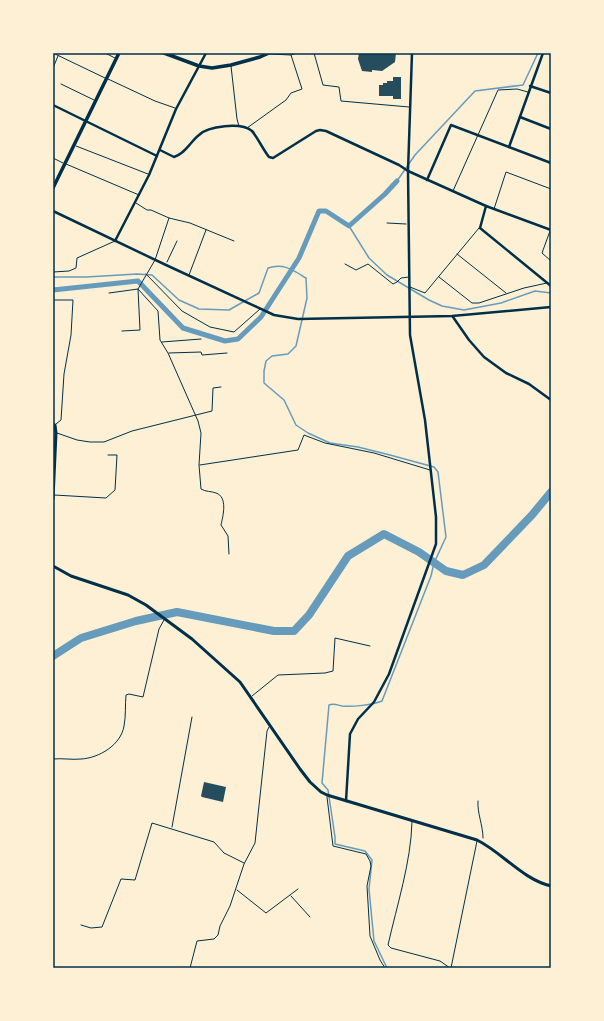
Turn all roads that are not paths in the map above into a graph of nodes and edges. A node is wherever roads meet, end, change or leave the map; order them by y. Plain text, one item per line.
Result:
1 (53, 53) edge
2 (105, 53) edge
3 (119, 53) edge
4 (164, 53) edge
5 (206, 53) edge
6 (297, 53) edge
7 (314, 53) edge
8 (412, 53) edge
9 (543, 53) edge
10 (268, 54) edge
11 (59, 55) junction
12 (291, 56) junction
13 (116, 58) junction
14 (231, 65) junction
15 (199, 66) junction
16 (53, 68) edge
17 (107, 78) junction
18 (61, 84) dead end
19 (530, 86) junction
20 (528, 92) junction
21 (551, 93) edge
22 (96, 101) junction
23 (53, 105) edge
24 (410, 107) junction
25 (176, 109) junction
26 (520, 117) junction
27 (86, 122) junction
28 (239, 126) junction
29 (246, 128) junction
30 (551, 129) edge
31 (478, 136) junction
32 (74, 145) junction
33 (509, 146) junction
34 (160, 150) junction
35 (157, 156) junction
36 (53, 158) edge
37 (551, 163) edge
38 (65, 164) junction
39 (408, 172) junction
40 (149, 175) junction
41 (427, 180) junction
42 (53, 188) edge
43 (551, 189) edge
44 (453, 192) junction
45 (139, 195) junction
46 (135, 202) junction
47 (486, 206) junction
48 (494, 209) junction
49 (53, 211) edge
50 (169, 218) junction
51 (480, 228) junction
52 (551, 229) edge
53 (206, 230) junction
54 (115, 241) junction
55 (234, 241) dead end
56 (457, 254) junction
57 (155, 260) junction
58 (551, 261) edge
59 (345, 264) dead end
60 (53, 272) edge
61 (146, 274) junction
62 (189, 275) junction
63 (409, 277) junction
64 (439, 277) junction
65 (548, 283) junction
66 (551, 286) edge
67 (409, 287) junction
68 (138, 289) junction
69 (109, 293) dead end
70 (506, 294) junction
71 (53, 300) edge
72 (551, 307) edge
73 (261, 308) junction
74 (452, 316) junction
75 (410, 317) junction
76 (122, 331) dead end
77 (201, 339) dead end
78 (161, 342) junction
79 (168, 353) junction
80 (228, 353) dead end
81 (221, 387) dead end
82 (551, 400) edge
83 (196, 415) junction
84 (54, 425) edge
85 (56, 433) junction
86 (108, 455) dead end
87 (199, 465) junction
88 (431, 470) junction
89 (53, 495) edge
90 (53, 498) edge
91 (229, 554) dead end
92 (53, 566) edge
93 (165, 619) junction
94 (370, 646) dead end
95 (251, 696) junction
96 (269, 726) junction
97 (53, 760) edge
98 (327, 794) junction
99 (346, 801) junction
100 (412, 820) junction
101 (477, 840) junction
102 (244, 864) junction
103 (551, 886) edge
104 (298, 889) dead end
105 (237, 890) junction
106 (290, 896) junction
107 (310, 917) dead end
108 (82, 925) dead end
109 (190, 968) edge
110 (385, 968) edge
111 (450, 968) edge

1 - 11 lane
2 - 13 lane
3 - 13 main road
4 - 15 main road
5 - 15 street
6 - 12 lane
7 - 24 lane
8 - 24 street
9 - 19 street
10 - 12 lane
10 - 14 main road
11 - 16 lane
11 - 17 lane
12 - 29 lane
13 - 17 main road
14 - 15 main road
14 - 28 lane
15 - 25 street
17 - 22 main road
17 - 25 lane
18 - 22 lane
19 - 20 street
19 - 21 street
20 - 26 street
20 - 31 lane
22 - 27 main road
23 - 27 street
24 - 39 street
25 - 34 street
26 - 30 street
26 - 33 street
27 - 32 main road
27 - 35 street
28 - 29 street
28 - 34 street
29 - 39 street
31 - 33 street
31 - 41 street
31 - 44 lane
32 - 38 main road
32 - 40 lane
33 - 37 street
34 - 35 street
35 - 40 street
36 - 38 lane
38 - 42 main road
38 - 45 lane
39 - 41 street
39 - 63 street
40 - 45 street
41 - 44 street
43 - 48 lane
44 - 47 street
45 - 46 street
46 - 50 lane
46 - 54 street
47 - 48 street
47 - 51 street
48 - 52 street
49 - 54 street
50 - 53 lane
50 - 57 lane
51 - 56 lane
51 - 65 street
52 - 58 lane
53 - 55 lane
53 - 62 lane
54 - 57 street
54 - 60 lane
56 - 64 lane
56 - 70 lane
57 - 61 lane
57 - 62 street
59 - 63 lane
61 - 68 lane
61 - 73 lane
62 - 73 street
63 - 67 street
64 - 67 lane
64 - 70 lane
65 - 66 street
65 - 70 lane
67 - 75 street
68 - 69 lane
68 - 76 lane
68 - 78 lane
71 - 84 lane
72 - 74 street
73 - 75 street
74 - 75 street
74 - 82 street
75 - 88 street
77 - 78 lane
78 - 79 lane
79 - 80 lane
79 - 83 lane
81 - 83 lane
83 - 85 lane
83 - 87 lane
84 - 85 street
85 - 89 street
86 - 89 lane
87 - 88 lane
87 - 91 lane
88 - 99 street
89 - 90 street
92 - 93 street
93 - 95 street
93 - 97 lane
94 - 95 lane
95 - 96 street
96 - 98 street
96 - 102 lane
98 - 99 street
98 - 110 lane
99 - 100 street
100 - 101 street
100 - 111 lane
101 - 103 street
101 - 111 lane
102 - 105 lane
102 - 108 lane
104 - 106 lane
105 - 106 lane
105 - 109 lane
106 - 107 lane

